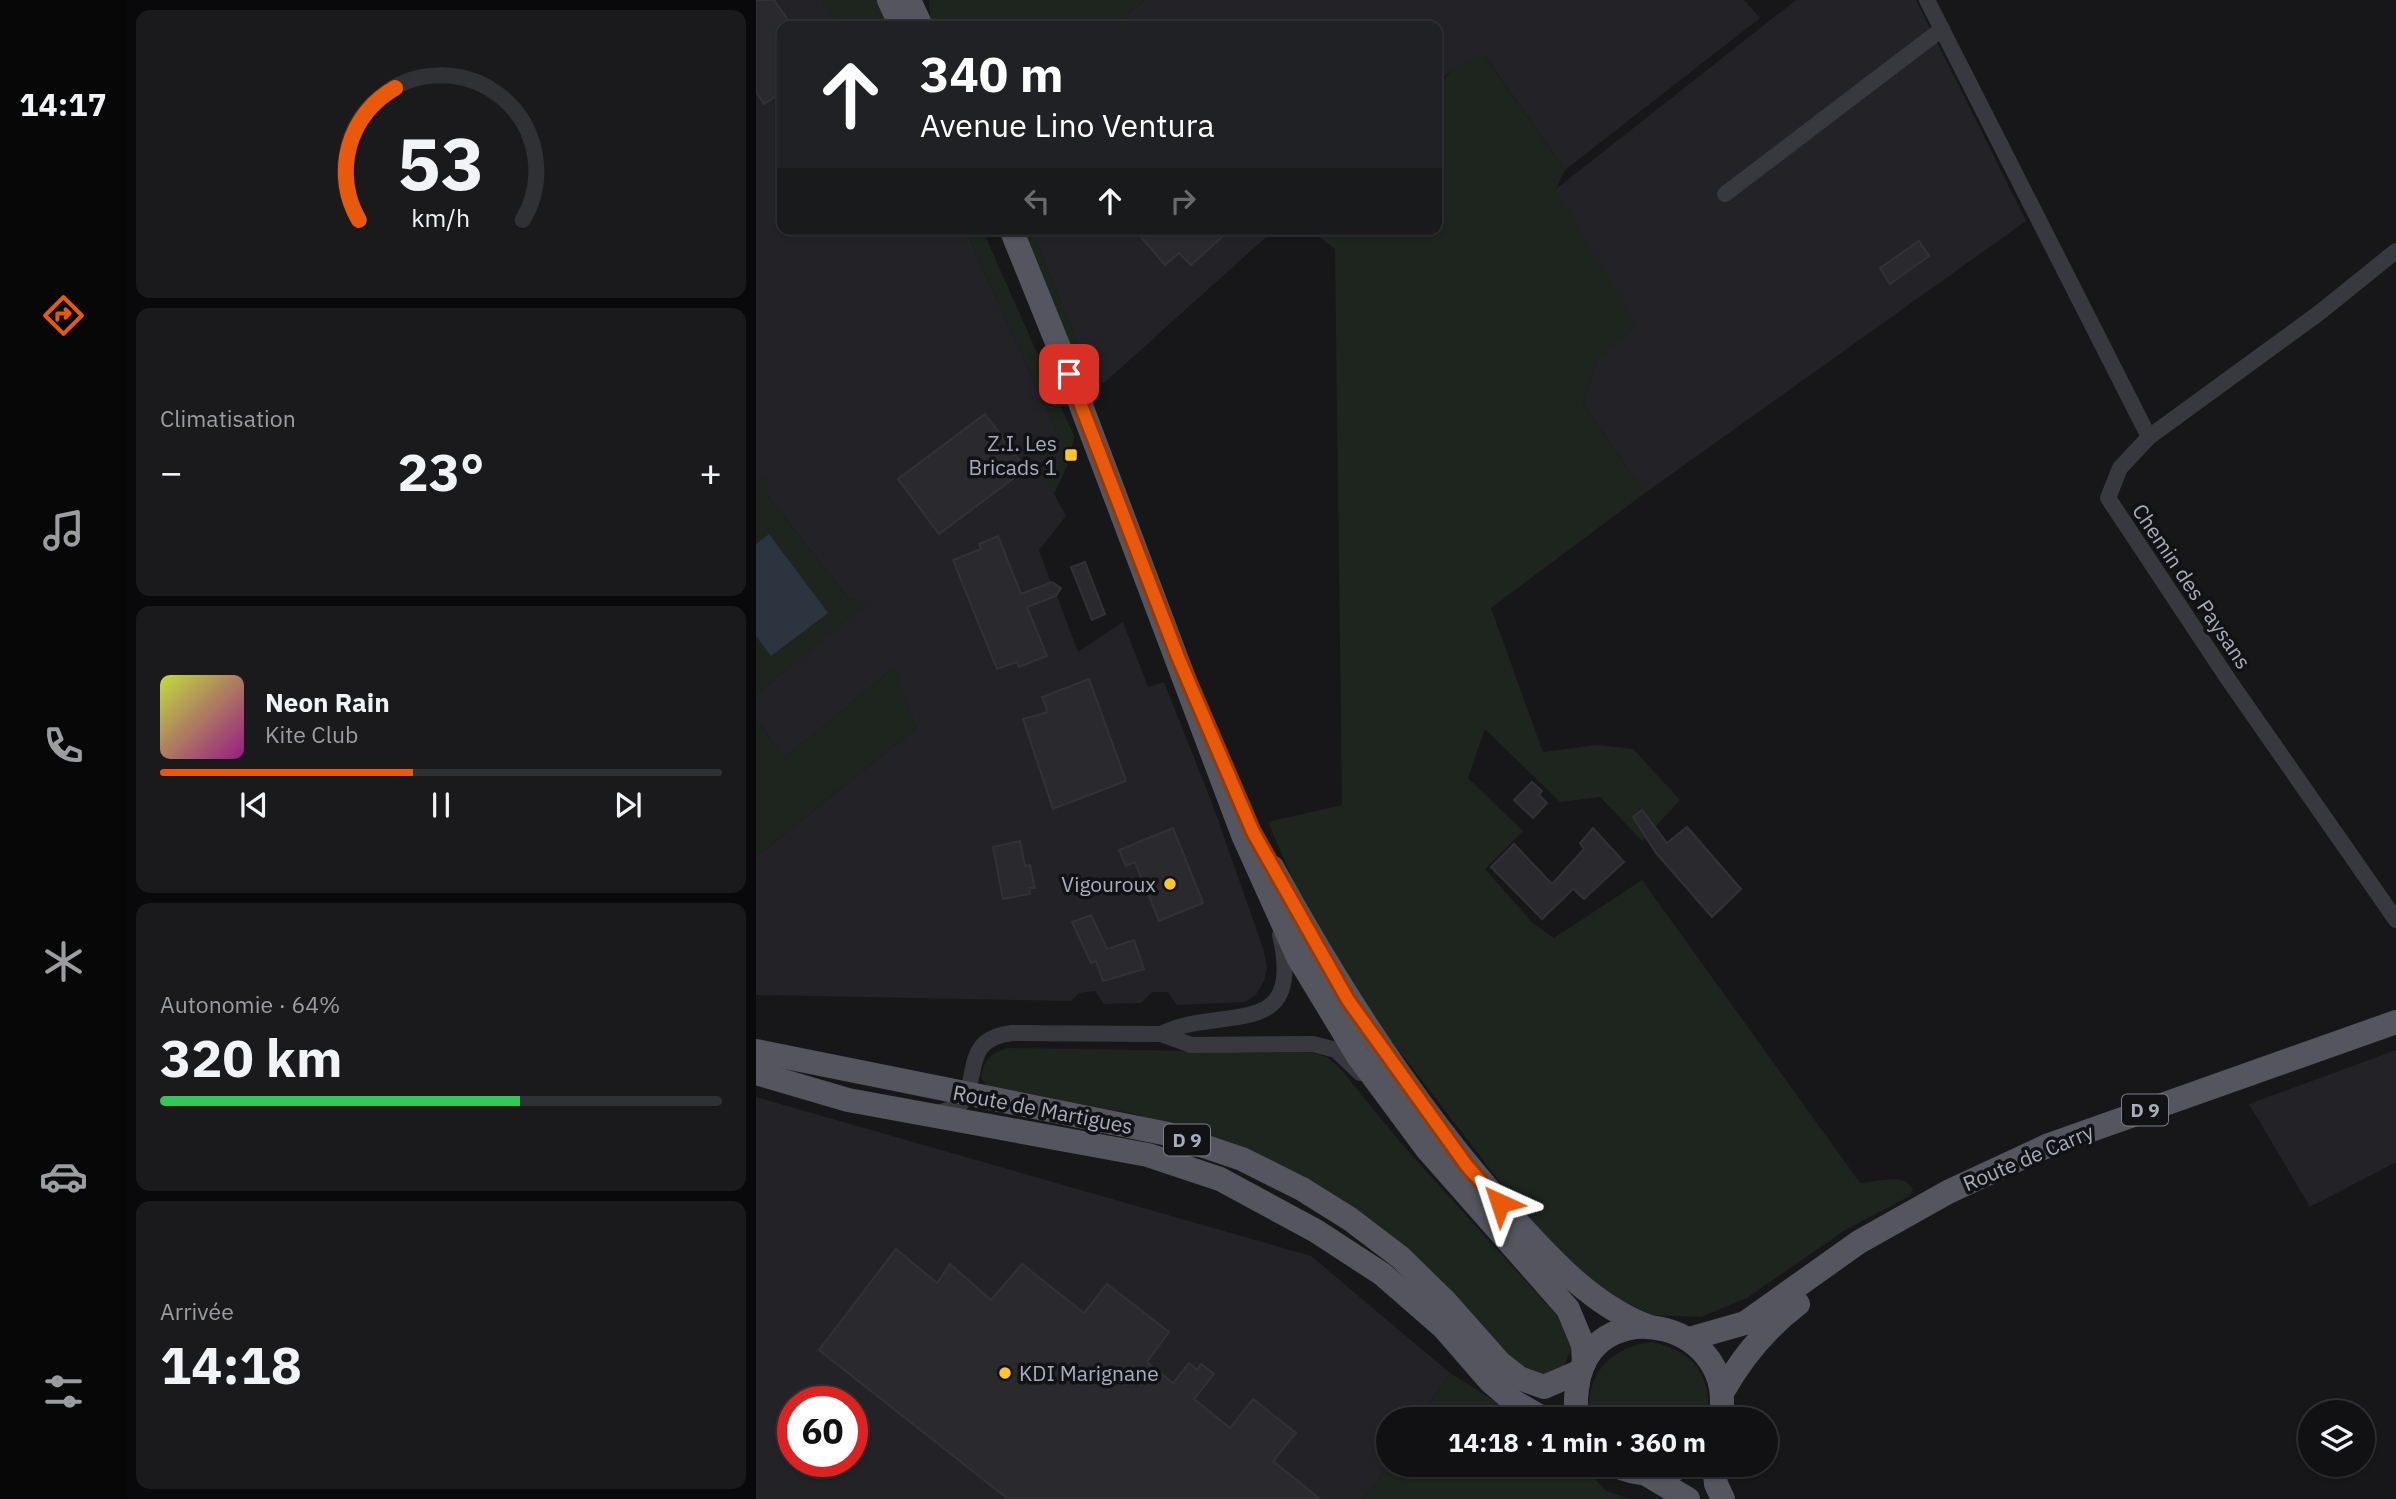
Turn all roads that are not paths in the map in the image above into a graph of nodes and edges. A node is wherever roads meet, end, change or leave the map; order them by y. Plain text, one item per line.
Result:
1 (889, 0) edge
2 (909, 0) edge
3 (1927, 0) edge
4 (899, 21) edge
5 (919, 21) edge
6 (1942, 29) junction
7 (1725, 194) dead end
8 (997, 235) edge
9 (1013, 235) edge
10 (2396, 251) edge
11 (1082, 412) junction
12 (2149, 437) junction
13 (1178, 657) junction
14 (1272, 902) junction
15 (2396, 920) edge
16 (2396, 1022) edge
17 (1161, 1034) junction
18 (756, 1051) edge
19 (756, 1073) edge
20 (967, 1095) junction
21 (926, 1115) junction
22 (1403, 1117) junction
23 (1902, 1219) junction
24 (1647, 1326) junction
25 (1689, 1339) junction
26 (1582, 1368) junction
27 (1722, 1393) junction
28 (1523, 1407) edge
29 (1577, 1407) edge
30 (1721, 1407) edge
31 (1651, 1477) edge
32 (1715, 1477) edge
33 (1688, 1499) edge
34 (1723, 1499) edge

1 - 4 main road
2 - 5 main road
3 - 6 street
6 - 7 street
6 - 12 street
8 - 11 main road
9 - 11 main road
10 - 12 street
11 - 13 main road
12 - 15 street, Chemin des Paysans
13 - 14 main road
13 - 24 main road
14 - 17 street
14 - 22 main road
16 - 23 main road, Route de Carry / D 9
17 - 20 street
17 - 22 street
18 - 20 main road, Route de Martigues / D 9
19 - 21 main road, Route de Martigues / D 9
20 - 21 street
20 - 26 main road, Route de Martigues / D 9
21 - 28 main road, Route de Martigues / D 9
22 - 26 main road
23 - 25 main road, Route de Carry / D 9
23 - 27 main road, Route de Carry / D 9
24 - 25 main road
24 - 26 main road
25 - 27 main road
26 - 29 main road
27 - 30 main road
31 - 33 main road
32 - 34 main road

